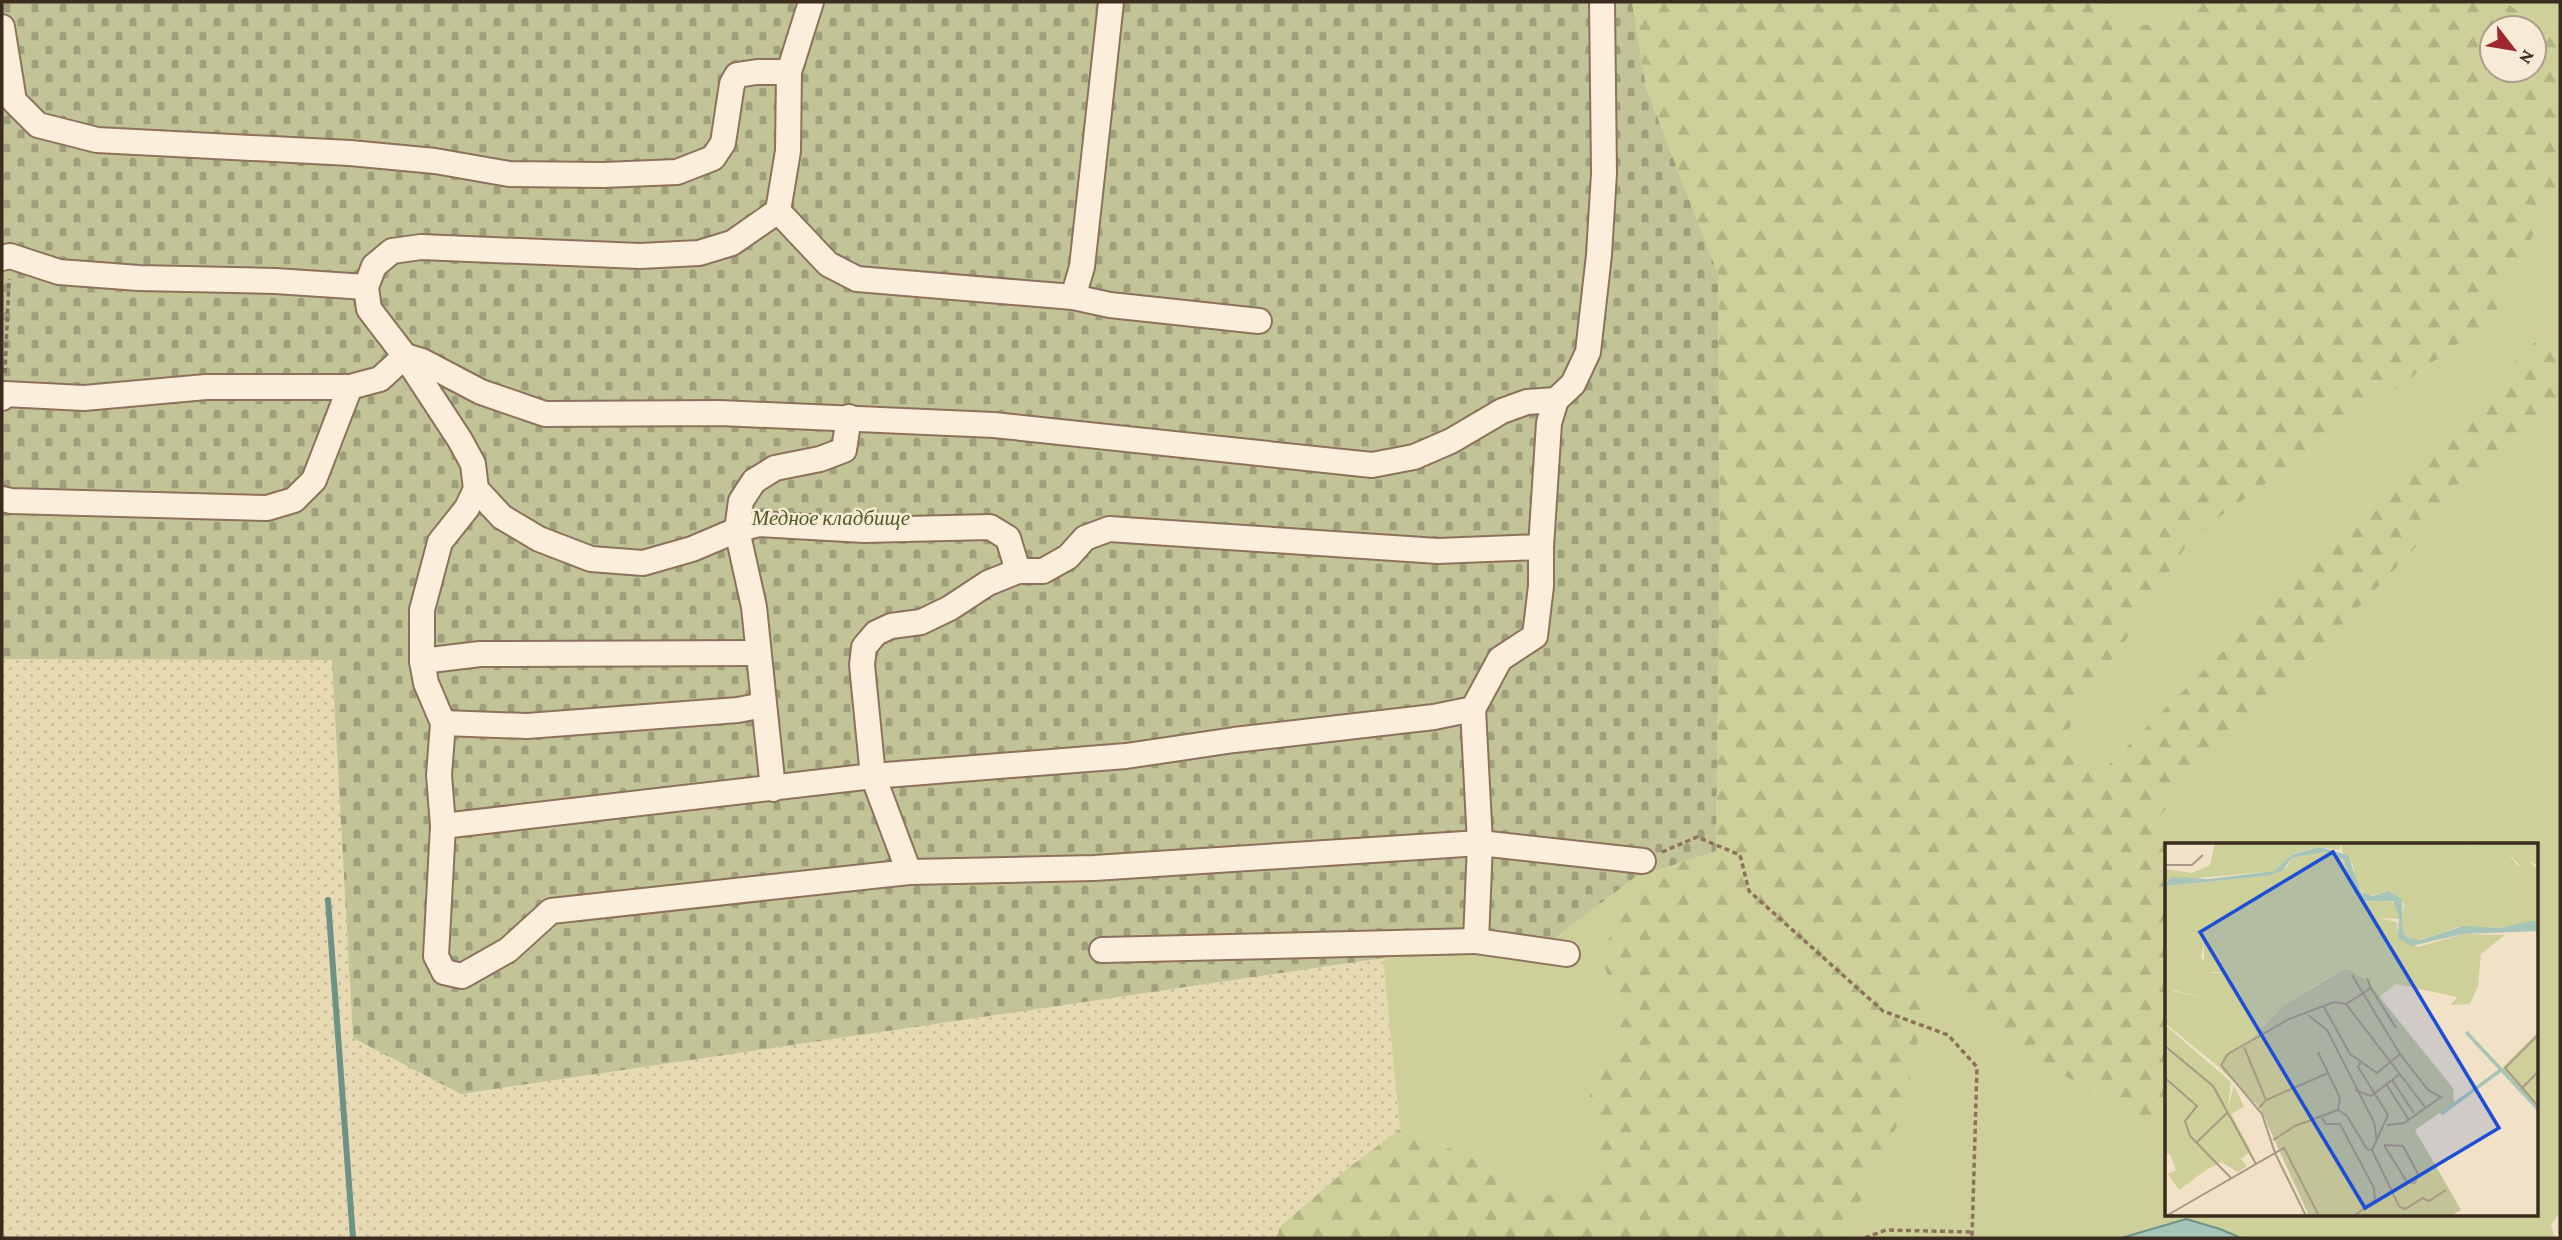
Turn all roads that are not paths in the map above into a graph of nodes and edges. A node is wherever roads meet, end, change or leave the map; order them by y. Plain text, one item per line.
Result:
1 (811, 2) edge
2 (1111, 2) edge
3 (1602, 2) edge
4 (2, 27) edge
5 (789, 72) junction
6 (778, 211) junction
7 (6, 257) edge
8 (366, 287) junction
9 (1073, 297) junction
10 (1259, 321) dead end
11 (405, 356) junction
12 (350, 387) junction
13 (3, 396) edge
14 (1556, 400) junction
15 (849, 417) junction
16 (475, 489) junction
17 (2, 499) edge
18 (737, 530) junction
19 (1541, 547) junction
20 (1018, 571) junction
21 (757, 653) junction
22 (422, 661) junction
23 (763, 705) junction
24 (1474, 709) junction
25 (443, 723) junction
26 (873, 776) junction
27 (773, 789) junction
28 (443, 826) junction
29 (1480, 843) junction
30 (1643, 861) road end
31 (909, 872) junction
32 (1476, 941) junction
33 (1102, 950) dead end
34 (1567, 954) dead end

1 - 5 street
2 - 9 street
3 - 14 street
4 - 5 street
5 - 6 street
6 - 8 street
6 - 9 street
7 - 8 street
8 - 11 street
9 - 10 street
11 - 12 street
11 - 15 street
11 - 16 street
12 - 13 street
12 - 17 street
14 - 15 street
14 - 19 street
15 - 18 street
16 - 18 street
16 - 22 street
18 - 20 street
18 - 21 street
19 - 20 street
19 - 24 street
20 - 26 street
21 - 22 street
21 - 23 street
22 - 25 street
23 - 25 street
23 - 27 street
24 - 26 street
24 - 29 street
25 - 28 street
26 - 27 street
26 - 31 street
27 - 28 street
28 - 31 street
29 - 30 street
29 - 31 street
29 - 32 street
32 - 33 street
32 - 34 street

